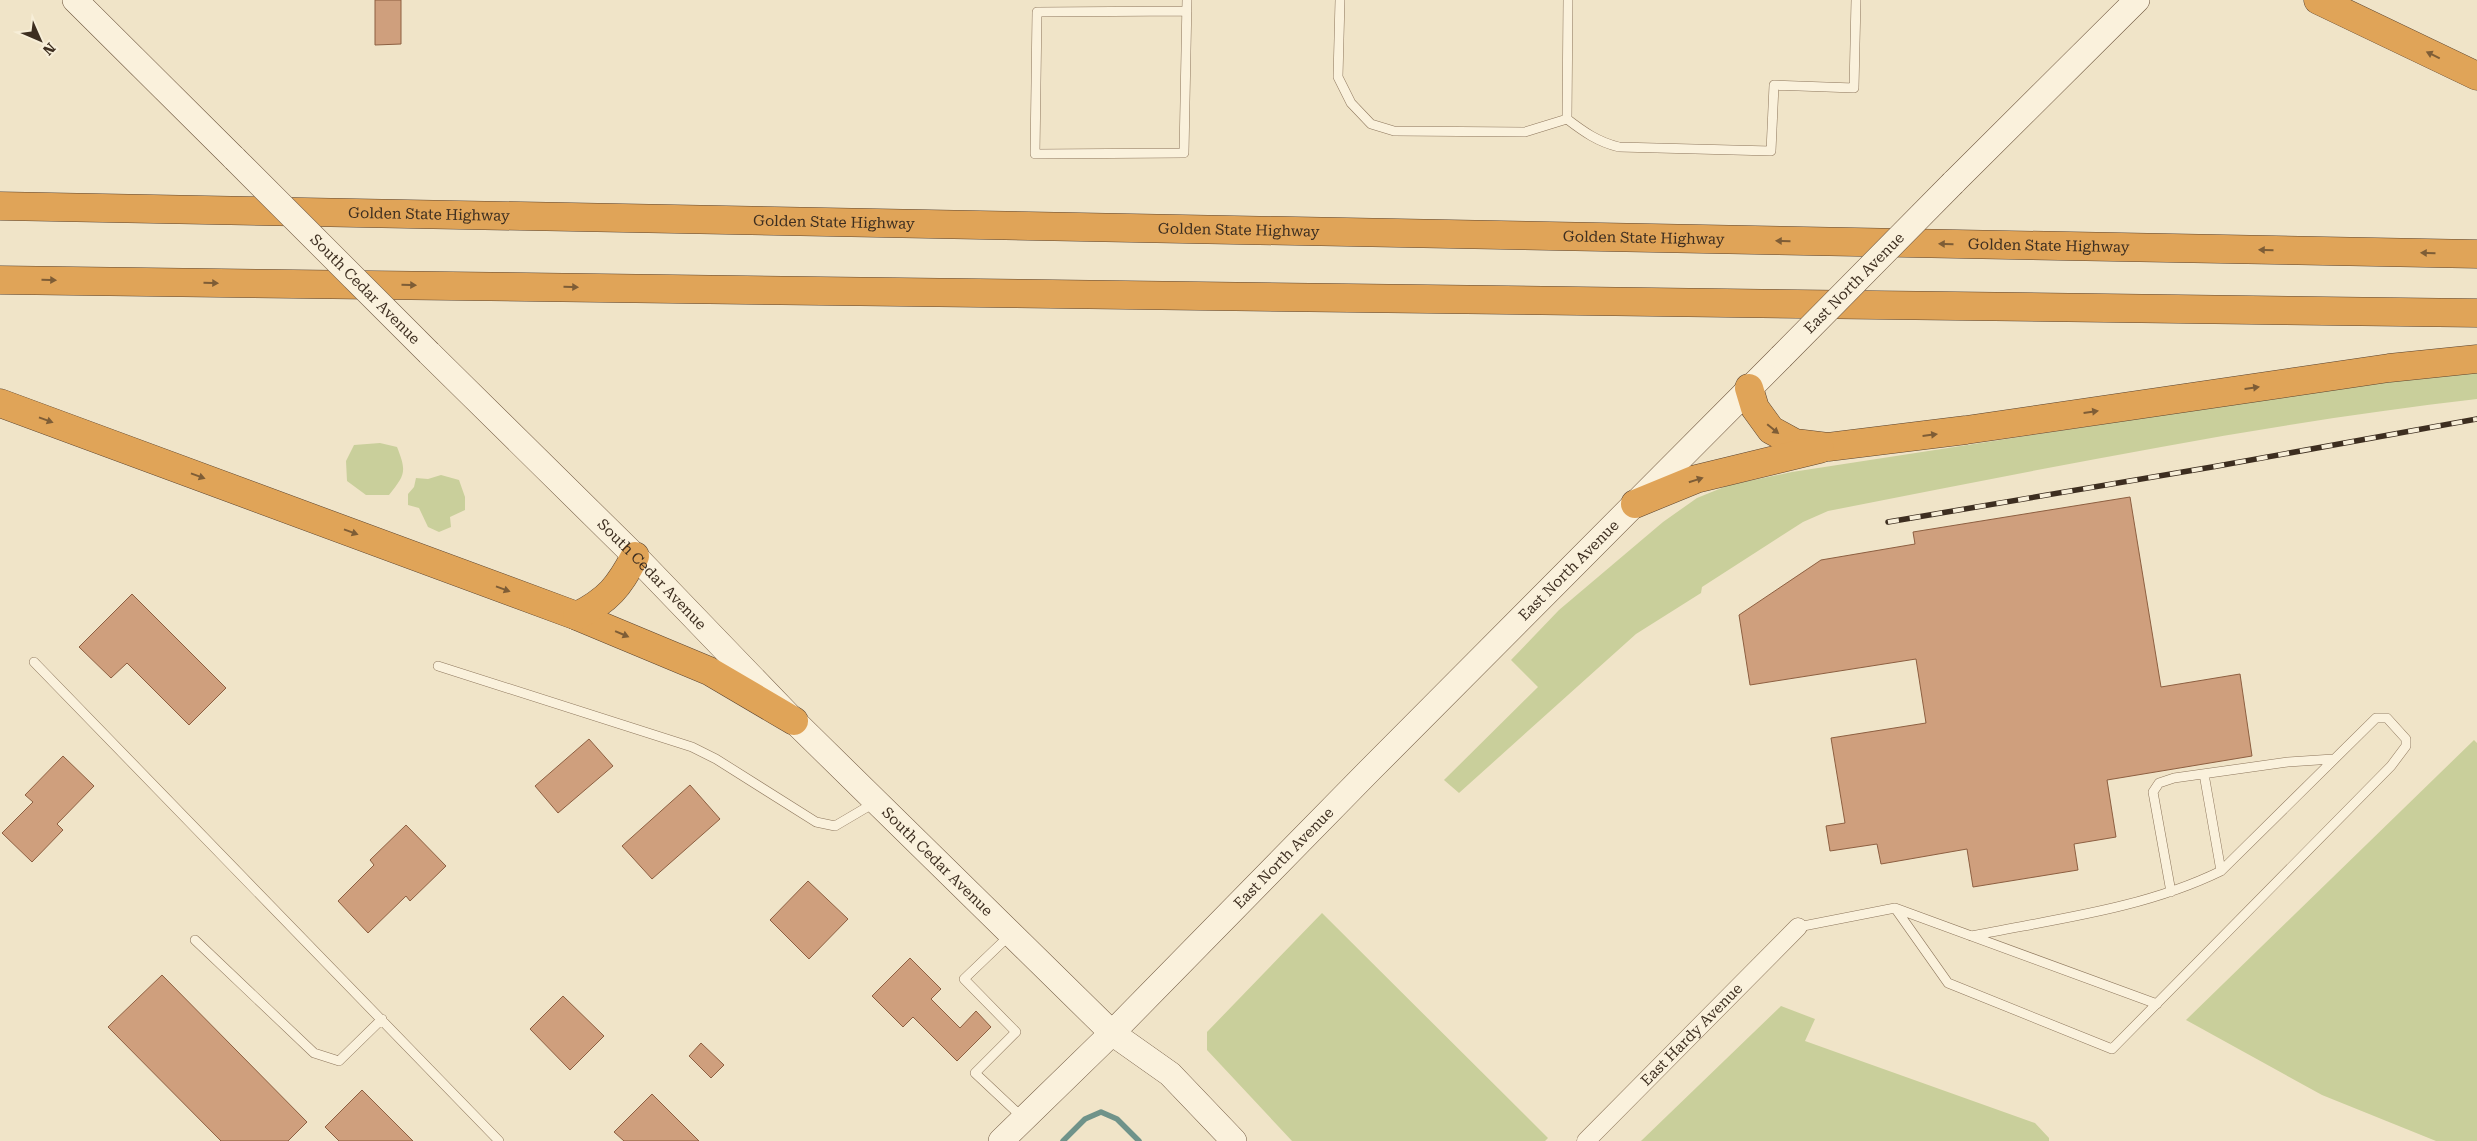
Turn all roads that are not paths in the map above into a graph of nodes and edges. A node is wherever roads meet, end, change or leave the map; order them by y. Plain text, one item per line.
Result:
1 (76, 0) edge
2 (1187, 0) edge
3 (1340, 0) edge
4 (1568, 0) edge
5 (1856, 0) edge
6 (2137, 0) edge
7 (2318, 0) edge
8 (1187, 10) junction
9 (2477, 76) edge
10 (1567, 119) junction
11 (0, 206) edge
12 (2477, 254) edge
13 (0, 280) edge
14 (2477, 313) edge
15 (2477, 359) edge
16 (1749, 388) junction
17 (0, 403) edge
18 (1828, 447) junction
19 (1635, 504) junction
20 (635, 556) junction
21 (577, 616) junction
22 (34, 662) dead end
23 (438, 666) dead end
24 (794, 721) junction
25 (2333, 759) junction
26 (2204, 774) junction
27 (877, 802) junction
28 (2221, 871) junction
29 (2171, 892) junction
30 (1894, 908) junction
31 (1798, 927) joint
32 (1012, 933) junction
33 (1971, 936) junction
34 (195, 940) dead end
35 (2157, 1004) junction
36 (382, 1019) junction
37 (1112, 1033) junction
38 (1024, 1119) junction
39 (499, 1141) edge
40 (1001, 1141) edge
41 (1234, 1141) edge
42 (1586, 1141) edge

1 - 20 street, South Cedar Avenue, bridge
2 - 8 lane
3 - 10 lane
4 - 10 lane
5 - 10 lane
6 - 16 street, East North Avenue, bridge
9 -> 7 highway
8 - 8 lane
12 -> 11 highway, Golden State Highway
13 -> 14 highway
18 -> 15 highway
16 -> 18 highway
16 - 19 street, East North Avenue
17 -> 21 highway
19 -> 18 highway
19 - 37 street, East North Avenue
20 - 21 highway
20 - 24 street, South Cedar Avenue
21 -> 24 highway
22 - 36 lane
23 - 27 lane
24 - 27 street, South Cedar Avenue
25 - 26 lane
25 - 28 lane
25 - 35 lane
26 - 28 lane
26 - 29 lane
27 - 32 street, South Cedar Avenue
28 - 29 lane
29 - 33 lane
30 - 31 lane
30 - 33 lane
30 - 35 lane
31 - 42 street, East Hardy Avenue
32 - 37 street, South Cedar Avenue
32 - 38 lane
33 - 35 lane
34 - 36 lane
36 - 39 lane
37 - 38 street, East North Avenue
37 - 41 street, South Cedar Avenue
38 - 40 street, East North Avenue

